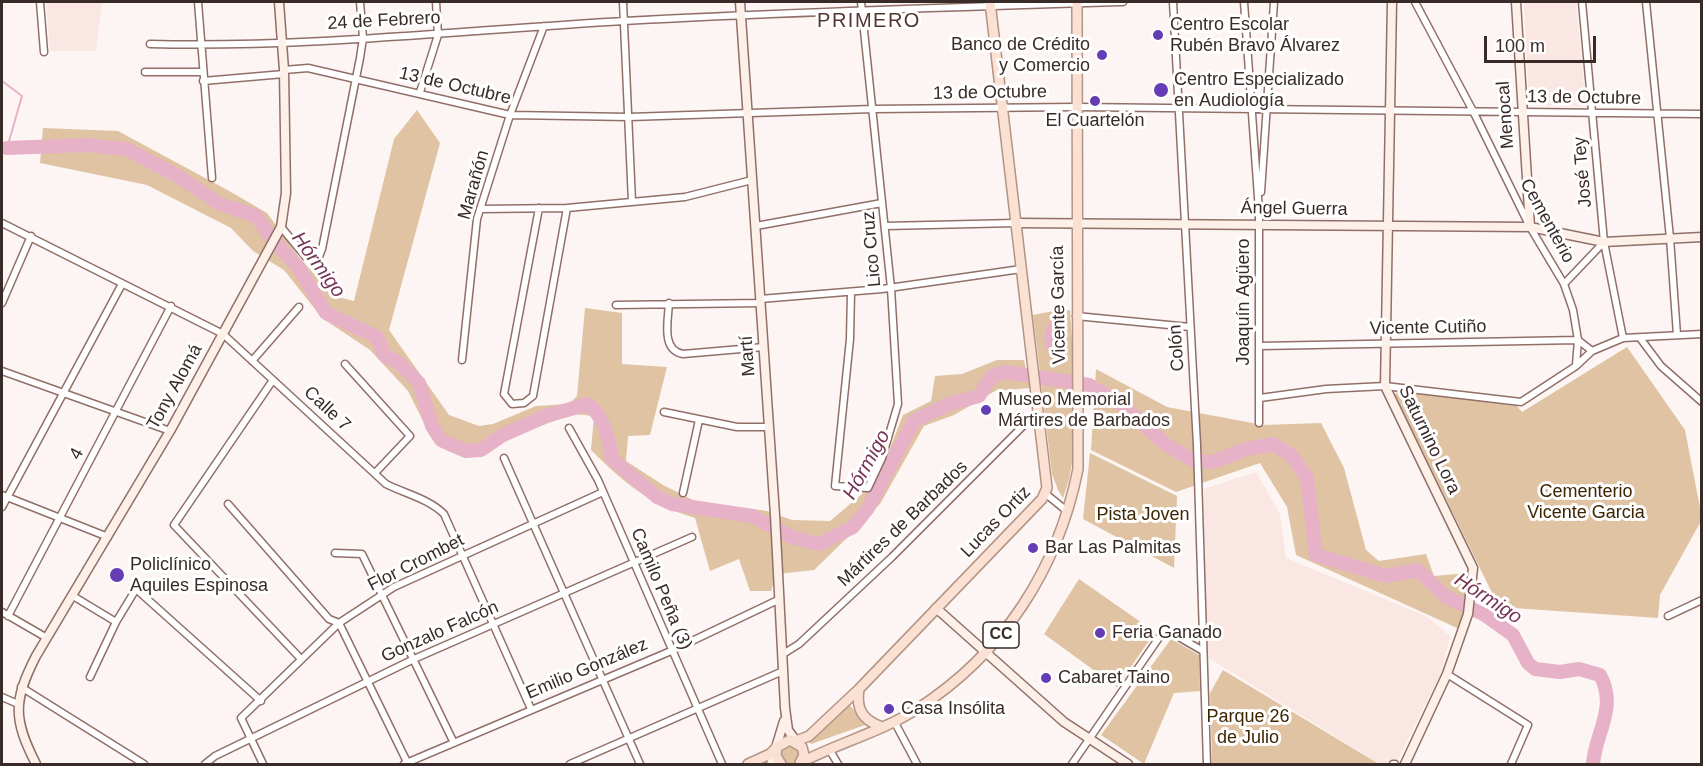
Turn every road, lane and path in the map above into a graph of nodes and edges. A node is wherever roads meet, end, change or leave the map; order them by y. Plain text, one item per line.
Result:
1 (40, 2) edge
2 (198, 2) edge
3 (279, 2) edge
4 (360, 2) edge
5 (436, 2) edge
6 (623, 2) edge
7 (740, 2) edge
8 (861, 2) edge
9 (1077, 2) edge
10 (1123, 2) edge
11 (1173, 2) edge
12 (1244, 2) edge
13 (1274, 2) edge
14 (1392, 2) edge
15 (1415, 2) edge
16 (1516, 2) edge
17 (1582, 2) edge
18 (1646, 2) edge
19 (991, 4) edge
20 (862, 11) junction
21 (741, 15) junction
22 (624, 21) junction
23 (544, 26) junction
24 (438, 35) junction
25 (363, 38) junction
26 (282, 41) junction
27 (150, 44) dead end
28 (202, 45) junction
29 (44, 52) dead end
30 (145, 72) dead end
31 (203, 72) junction
32 (284, 72) junction
33 (355, 77) junction
34 (203, 81) junction
35 (420, 92) junction
36 (1077, 107) junction
37 (1003, 108) junction
38 (873, 109) junction
39 (1179, 109) junction
40 (1268, 109) junction
41 (1251, 110) junction
42 (1391, 110) junction
43 (1522, 111) junction
44 (1474, 113) junction
45 (1593, 114) junction
46 (1658, 114) junction
47 (1701, 114) edge
48 (748, 115) junction
49 (510, 116) junction
50 (629, 117) junction
51 (212, 178) dead end
52 (752, 180) junction
53 (632, 202) junction
54 (882, 203) junction
55 (539, 208) junction
56 (567, 208) junction
57 (480, 209) junction
58 (1259, 211) junction
59 (2, 223) edge
60 (1016, 223) junction
61 (1075, 224) junction
62 (1185, 224) junction
63 (1259, 225) junction
64 (756, 226) junction
65 (885, 226) junction
66 (1530, 226) junction
67 (1388, 227) junction
68 (280, 230) junction
69 (31, 236) junction
70 (1701, 237) edge
71 (1670, 238) junction
72 (1604, 242) junction
73 (1021, 269) junction
74 (122, 284) junction
75 (1564, 284) junction
76 (891, 288) junction
77 (851, 292) junction
78 (761, 301) junction
79 (2, 303) edge
80 (669, 303) junction
81 (616, 305) dead end
82 (171, 306) junction
83 (299, 307) dead end
84 (1076, 316) junction
85 (1190, 327) junction
86 (223, 334) junction
87 (1701, 334) edge
88 (1677, 335) junction
89 (1623, 338) junction
90 (1640, 338) junction
91 (1578, 340) junction
92 (1385, 344) junction
93 (1260, 346) junction
94 (764, 347) junction
95 (1592, 351) junction
96 (462, 360) dead end
97 (252, 361) junction
98 (345, 364) dead end
99 (1576, 366) junction
100 (2, 371) edge
101 (273, 380) junction
102 (1385, 386) junction
103 (62, 394) junction
104 (1260, 398) junction
105 (1701, 402) edge
106 (1040, 410) junction
107 (663, 412) dead end
108 (115, 413) junction
109 (699, 420) junction
110 (1259, 423) dead end
111 (769, 427) junction
112 (569, 428) dead end
113 (170, 431) junction
114 (504, 458) dead end
115 (375, 473) junction
116 (603, 492) junction
117 (682, 493) dead end
118 (1046, 494) junction
119 (4, 496) edge
120 (228, 504) dead end
121 (2, 507) edge
122 (1068, 512) junction
123 (60, 517) junction
124 (533, 525) junction
125 (108, 537) junction
126 (692, 537) dead end
127 (336, 553) dead end
128 (463, 555) junction
129 (633, 563) junction
130 (564, 593) junction
131 (382, 595) junction
132 (73, 596) junction
133 (780, 599) junction
134 (1701, 600) edge
135 (936, 608) junction
136 (2, 612) edge
137 (8, 616) junction
138 (1668, 616) dead end
139 (116, 622) junction
140 (339, 623) junction
141 (494, 625) junction
142 (47, 639) junction
143 (671, 651) junction
144 (1203, 651) junction
145 (783, 654) junction
146 (986, 654) junction
147 (301, 659) junction
148 (414, 659) junction
149 (783, 670) junction
150 (1447, 674) junction
151 (90, 677) dead end
152 (602, 680) junction
153 (369, 681) junction
154 (21, 687) junction
155 (859, 689) junction
156 (2, 697) edge
157 (261, 700) junction
158 (18, 704) junction
159 (785, 708) junction
160 (531, 709) junction
161 (697, 711) junction
162 (894, 721) junction
163 (882, 727) junction
164 (252, 739) junction
165 (628, 739) junction
166 (1089, 739) junction
167 (796, 741) junction
168 (454, 743) junction
169 (777, 747) junction
170 (829, 748) junction
171 (407, 764) edge
172 (799, 764) edge
173 (36, 765) edge
174 (144, 765) edge
175 (206, 765) edge
176 (263, 765) edge
177 (570, 765) edge
178 (640, 765) edge
179 (722, 765) edge
180 (748, 765) edge
181 (771, 765) edge
182 (781, 765) edge
183 (838, 765) edge
184 (917, 765) edge
185 (1072, 765) edge
186 (1128, 765) edge
187 (1208, 765) edge
188 (1405, 765) edge
189 (1511, 765) edge

1 - 29 street
2 - 28 street
3 - 26 street, Tony Alomá
4 - 25 street
5 - 24 street
6 - 22 street
7 - 21 street, Martí
8 - 20 street, Lico Cruz
9 - 10 street, 24 de Febrero
9 - 19 street, 24 de Febrero
9 - 36 main road, Vicente García / CC
11 - 39 street, Colón
12 - 41 street, Joaquín Agüero
13 - 40 street
14 - 42 street, Saturnino Lora
15 - 44 street, Cementerio
16 - 43 street, Menocal
17 - 45 street, José Tey
18 - 46 street
19 - 20 street, 24 de Febrero
19 - 37 main road, Lucas Ortiz
20 - 21 street, 24 de Febrero
20 - 38 street, Lico Cruz
21 - 22 street, 24 de Febrero
21 - 48 street, Martí
22 - 23 street, 24 de Febrero
22 - 50 street
23 - 24 street, 24 de Febrero
23 - 49 street, Marañón
24 - 25 street, 24 de Febrero
24 - 35 street
25 - 26 street, 24 de Febrero
25 - 33 street
26 - 28 street, 24 de Febrero
26 - 32 street, Tony Alomá
27 - 28 street, 24 de Febrero
28 - 31 street
30 - 31 street
31 - 34 street
32 - 33 street, 13 de Octubre
32 - 34 street, 13 de Octubre
32 - 68 street, Tony Alomá
33 - 35 street, 13 de Octubre
33 - 68 street
34 - 51 street
35 - 49 street, 13 de Octubre
36 - 37 street, 13 de Octubre
36 - 39 street, 13 de Octubre
36 - 61 main road, Vicente García / CC
37 - 38 street, 13 de Octubre
37 - 60 main road, Lucas Ortiz
38 - 48 street, 13 de Octubre
38 - 54 street, Lico Cruz
39 - 41 street, 13 de Octubre
39 - 62 street, Colón
40 - 41 street, 13 de Octubre
40 - 42 street, 13 de Octubre
40 - 58 street
41 - 58 street, Joaquín Agüero
42 - 44 street, 13 de Octubre
42 - 67 street, Saturnino Lora
43 - 44 street, 13 de Octubre
43 - 45 street, 13 de Octubre
43 - 66 street, Menocal
44 - 66 street, Cementerio
45 - 46 street, 13 de Octubre
45 - 72 street, José Tey
46 - 47 street, 13 de Octubre
46 - 71 street
48 - 50 street, 13 de Octubre
48 - 52 street, Martí
49 - 50 street, 13 de Octubre
49 - 57 street, Marañón
50 - 53 street
52 - 53 street
52 - 64 street, Martí
53 - 56 street
54 - 64 street
54 - 65 street, Lico Cruz
55 - 56 street
55 - 56 street
55 - 57 street
57 - 96 street, Marañón
58 - 63 street, Joaquín Agüero
59 - 69 street, Calle 7
60 - 61 street, Ángel Guerra
60 - 65 street, Ángel Guerra
60 - 73 main road, Lucas Ortiz
61 - 62 street, Ángel Guerra
61 - 84 main road, Vicente García / CC
62 - 63 street, Ángel Guerra
62 - 85 street, Colón
63 - 67 street, Ángel Guerra
63 - 93 street, Joaquín Agüero
64 - 78 street, Martí
65 - 76 street, Lico Cruz
66 - 67 street, Ángel Guerra
66 - 72 street, Ángel Guerra
66 - 75 street, Cementerio
67 - 92 street, Saturnino Lora
68 - 86 street, Tony Alomá
69 - 74 street, Calle 7
69 - 79 street
70 - 71 street, Ángel Guerra
71 - 72 street, Ángel Guerra
71 - 88 street
72 - 75 street
72 - 89 street, José Tey
73 - 76 street
73 - 106 main road, Lucas Ortiz
74 - 82 street, Calle 7
74 - 103 street
75 - 91 street, Cementerio
76 - 77 street
76 - 77 street, Lico Cruz
77 - 78 street
78 - 80 street
78 - 94 street, Martí
80 - 81 street
80 - 94 street
82 - 86 street, Calle 7
82 - 108 street, 4
83 - 97 street
84 - 85 street
84 - 122 main road, Vicente García / CC
85 - 144 street, Colón
86 - 97 street, Calle 7
86 - 113 street, Tony Alomá
87 - 88 street
88 - 90 street
89 - 90 street
89 - 95 street
90 - 105 street
91 - 92 street, Vicente Cutiño
91 - 95 street
91 - 99 street, Cementerio
92 - 93 street, Vicente Cutiño
92 - 102 street, Saturnino Lora
93 - 104 street, Joaquín Agüero
94 - 111 street, Martí
95 - 99 street
97 - 101 street, Calle 7
98 - 115 street
99 - 102 street
100 - 103 street
101 - 115 street, Calle 7
101 - 147 street
102 - 104 street
102 - 150 street, Saturnino Lora
103 - 108 street
103 - 119 street
104 - 110 street, Joaquín Agüero
106 - 118 main road, Lucas Ortiz
106 - 145 street, Mártires de Barbados
107 - 109 street
108 - 113 street
108 - 123 street, 4
109 - 111 street
109 - 117 street
111 - 133 street, Martí
112 - 116 street, Camilo Peña (3)
113 - 125 street, Tony Alomá
114 - 124 street
115 - 128 street, Calle 7
116 - 124 street, Flor Crombet
116 - 129 street, Camilo Peña (3)
118 - 122 street
118 - 135 main road, Lucas Ortiz
119 - 121 street
119 - 123 street
120 - 140 street
122 - 146 main road, Vicente García / CC
123 - 125 street
123 - 137 street, 4
124 - 128 street, Flor Crombet
124 - 130 street
125 - 132 street, Tony Alomá
126 - 129 street, Gonzalo Falcón
127 - 131 street
128 - 131 street, Flor Crombet
128 - 141 street, Calle 7
129 - 130 street, Gonzalo Falcón
129 - 143 street, Camilo Peña (3)
130 - 141 street, Gonzalo Falcón
130 - 152 street
131 - 140 street, Flor Crombet
131 - 148 street
132 - 139 street
132 - 142 street, Tony Alomá
133 - 143 street, Emilio González
133 - 145 street, Martí
134 - 138 street
135 - 146 street
135 - 155 main road, Lucas Ortiz
136 - 137 street
137 - 142 street
139 - 151 street
139 - 157 street
140 - 147 street, Flor Crombet
140 - 153 street
141 - 148 street, Gonzalo Falcón
141 - 160 street, Calle 7
142 - 154 street, Tony Alomá
143 - 152 street, Emilio González
143 - 161 street, Camilo Peña (3)
144 - 166 street
144 - 187 street, Colón
145 - 149 street, Martí
146 - 162 main road, Vicente García / CC
146 - 166 street
147 - 157 street, Flor Crombet
148 - 153 street, Gonzalo Falcón
148 - 168 street
149 - 159 street, Martí
149 - 161 street
150 - 188 street, Saturnino Lora
150 - 189 street
152 - 160 street, Emilio González
152 - 165 street
153 - 164 street, Gonzalo Falcón
153 - 171 street
154 - 158 street, Tony Alomá
154 - 174 street
155 - 163 main road
155 - 167 main road, Lucas Ortiz
156 - 158 street
157 - 164 street, Flor Crombet
158 - 173 street, Tony Alomá
159 - 167 street, Martí
159 - 169 street, Martí
160 - 168 street, Emilio González
161 - 165 street
161 - 179 street, Camilo Peña (3)
162 - 163 main road, Vicente García / CC
162 - 184 street
163 - 170 main road, Vicente García / CC
164 - 175 street, Gonzalo Falcón
164 - 176 street
165 - 177 street
165 - 178 street
166 - 185 street
166 - 186 street
167 - 169 main road, Lucas Ortiz
167 - 172 main road
168 - 171 street, Emilio González
169 - 180 main road, Lucas Ortiz
169 - 181 street, Martí
169 - 182 main road
170 - 172 main road, Vicente García / CC
170 - 183 street

